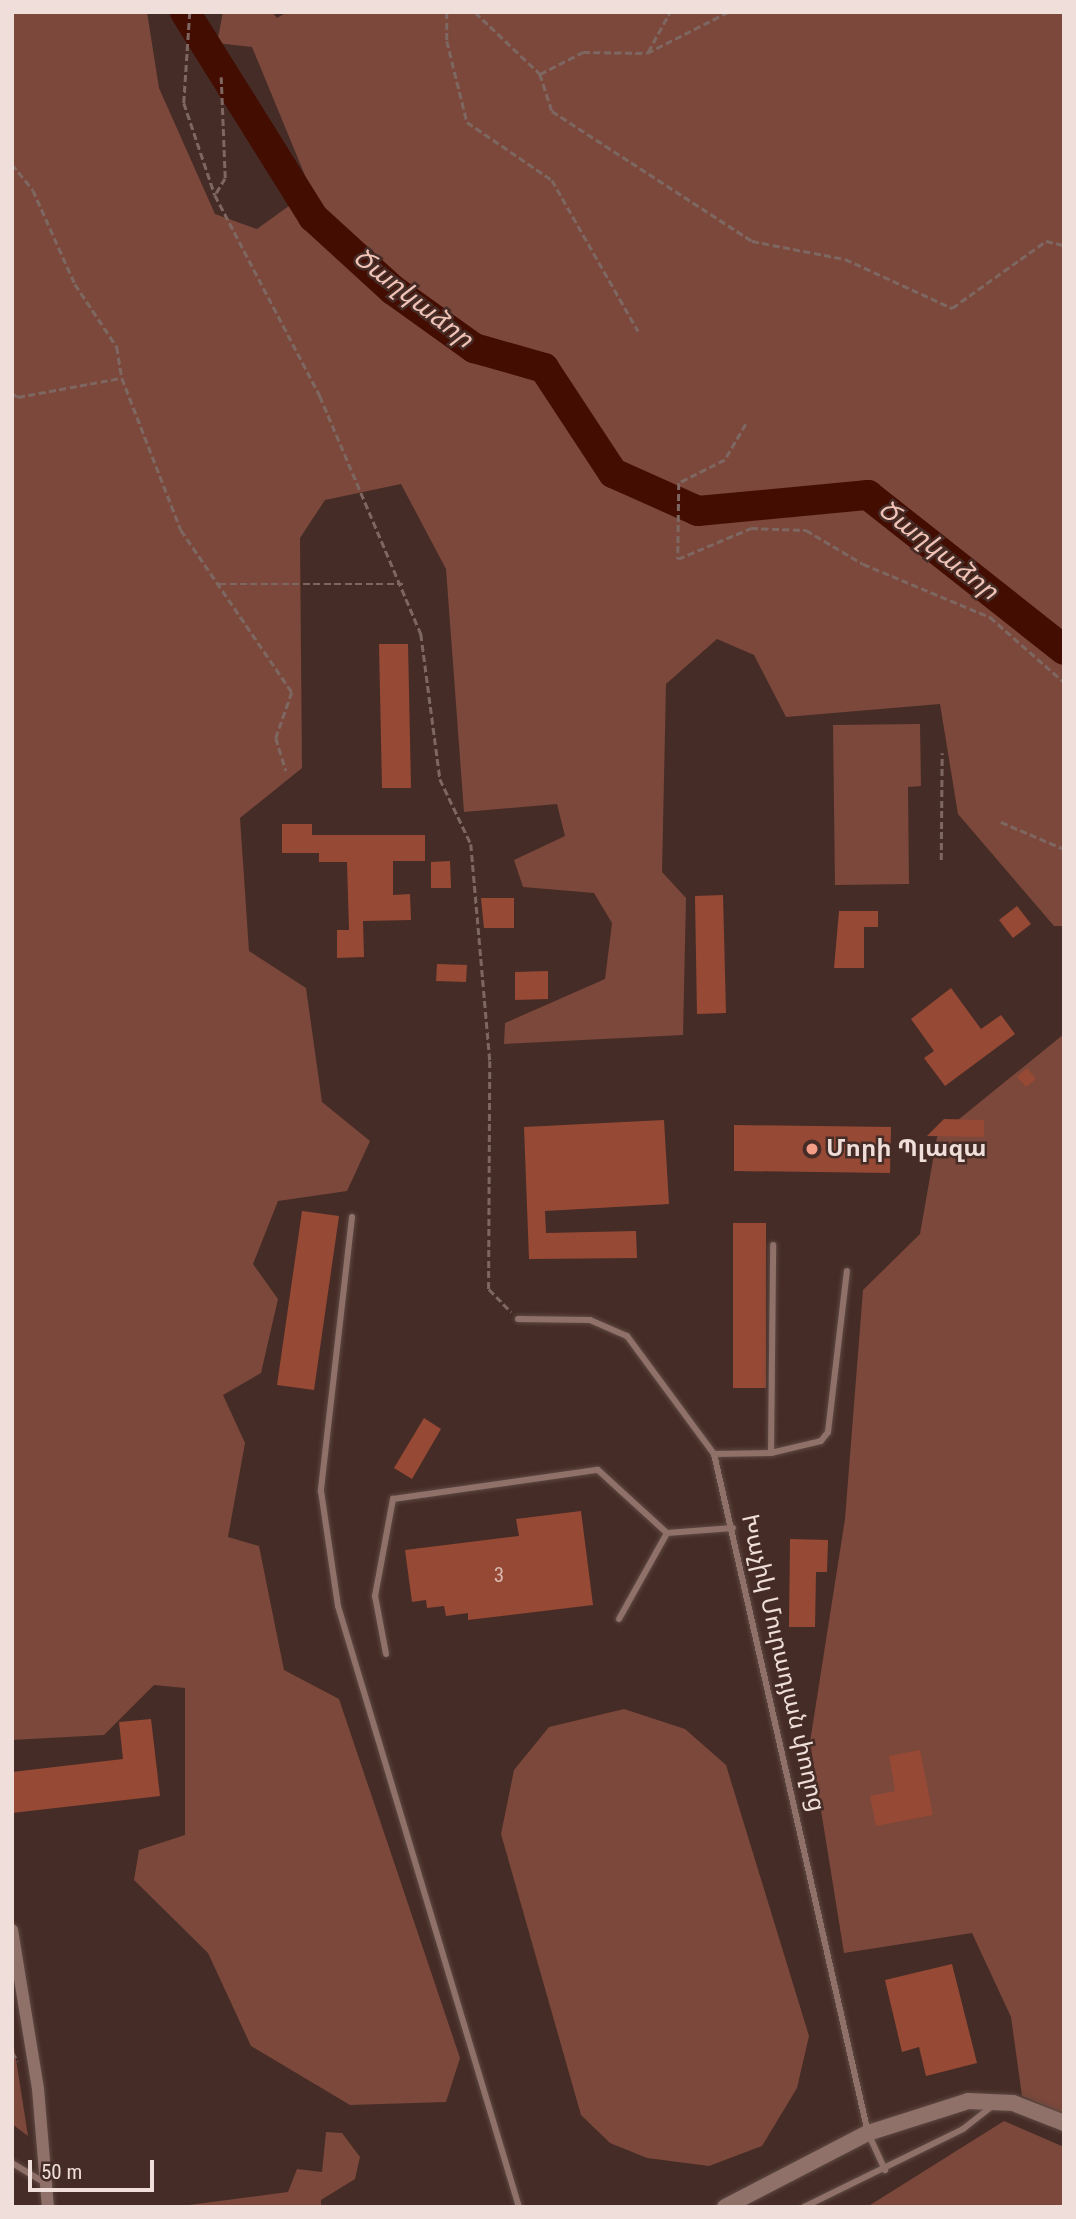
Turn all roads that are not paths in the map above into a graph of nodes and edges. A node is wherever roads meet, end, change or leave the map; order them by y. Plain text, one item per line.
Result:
1 (352, 1217) dead end
2 (773, 1245) dead end
3 (847, 1271) dead end
4 (518, 1319) road end
5 (771, 1453) junction
6 (714, 1454) junction
7 (733, 1528) junction
8 (667, 1533) junction
9 (619, 1619) dead end
10 (386, 1654) dead end
11 (12, 1930) edge
12 (997, 2102) junction
13 (1064, 2123) edge
14 (868, 2133) junction
15 (12, 2162) edge
16 (885, 2170) junction
17 (46, 2183) junction
18 (48, 2207) edge
19 (519, 2207) edge
20 (725, 2207) edge
21 (804, 2207) edge

1 - 19 lane
2 - 5 lane
3 - 5 lane
4 - 6 lane, Խաչիկ Մուրադյան փողոց
5 - 6 lane
6 - 7 lane, Խաչիկ Մուրադյան փողոց
7 - 8 lane
7 - 14 lane, Խաչիկ Մուրադյան փողոց
8 - 9 lane
8 - 10 lane
11 - 17 street
12 - 13 street
12 - 14 street
12 - 16 lane
14 - 16 lane, Խաչիկ Մուրադյան փողոց
14 - 20 street
15 - 17 lane
16 - 21 lane
17 - 18 street

